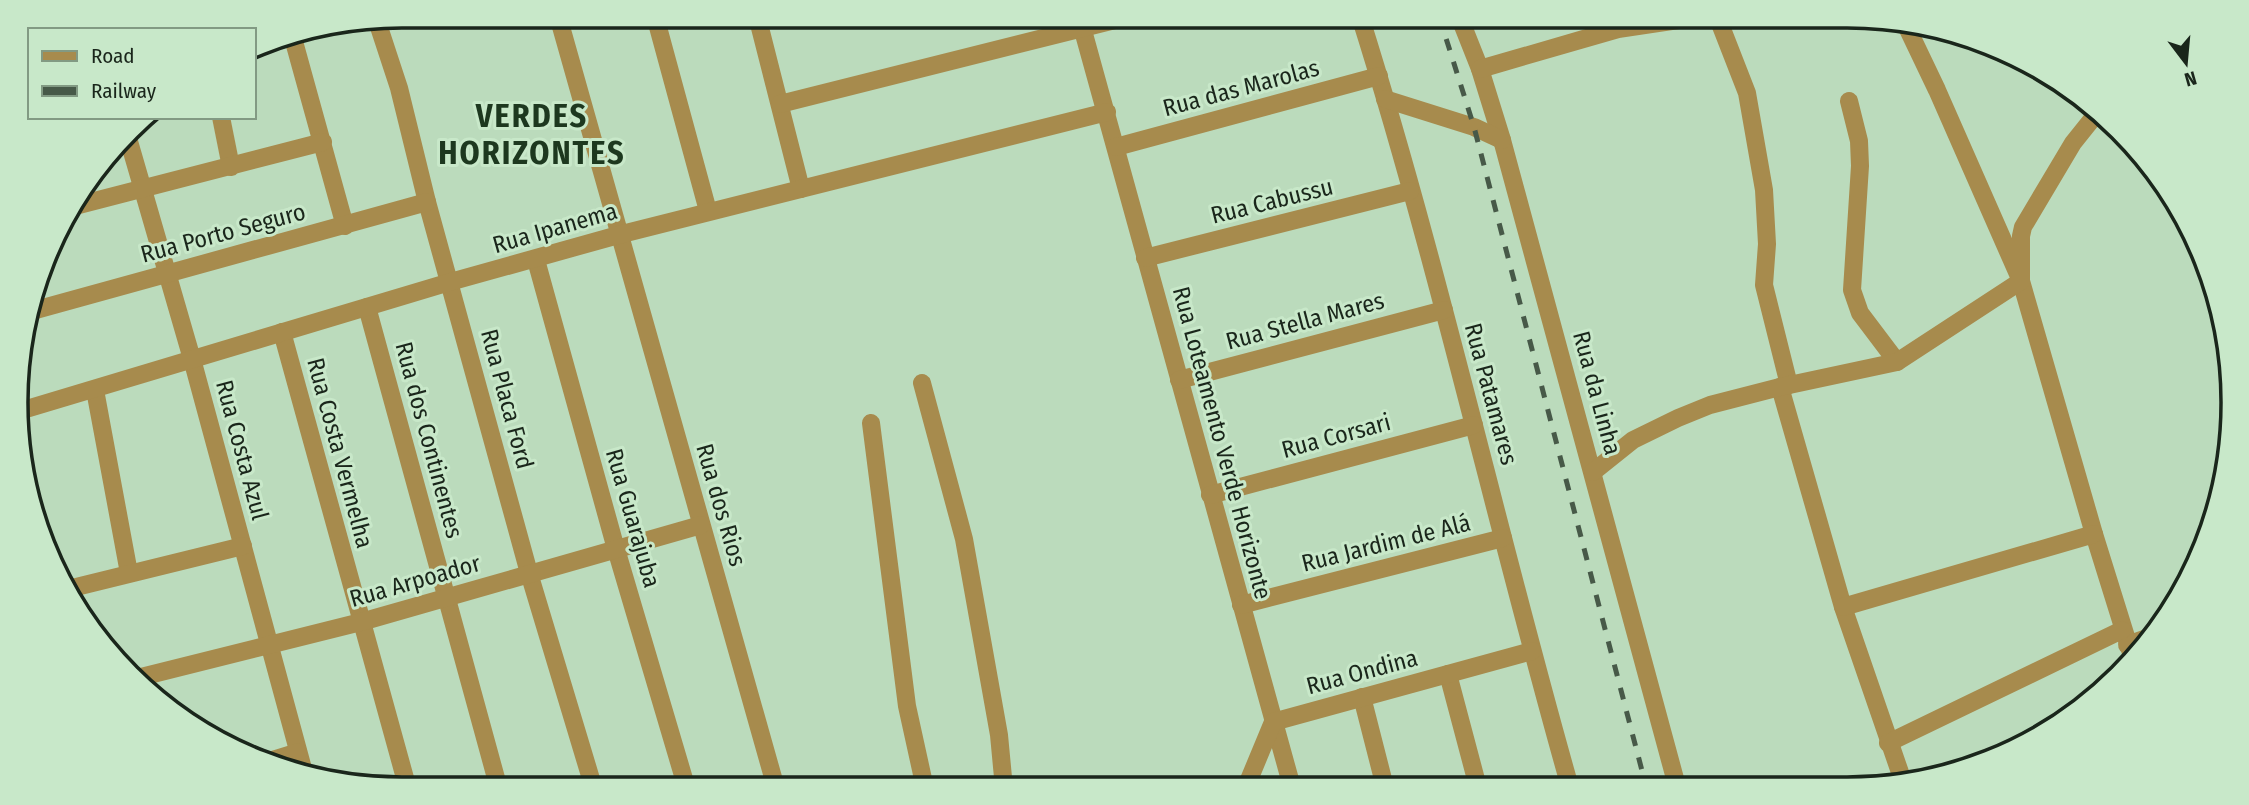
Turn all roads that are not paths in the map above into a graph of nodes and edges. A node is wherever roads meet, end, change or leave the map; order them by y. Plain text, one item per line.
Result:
1 (562, 28) edge
2 (658, 28) edge
3 (760, 28) edge
4 (1061, 28) edge
5 (1082, 28) edge
6 (1364, 28) edge
7 (1464, 28) edge
8 (1625, 28) edge
9 (1722, 28) edge
10 (379, 29) edge
11 (1910, 33) edge
12 (295, 44) edge
13 (1480, 69) junction
14 (1379, 76) junction
15 (1385, 99) junction
16 (1849, 101) dead end
17 (779, 104) junction
18 (1107, 112) junction
19 (221, 119) edge
20 (2092, 120) edge
21 (1502, 140) junction
22 (323, 142) junction
23 (130, 146) edge
24 (1116, 147) junction
25 (231, 167) junction
26 (801, 189) junction
27 (143, 190) junction
28 (1410, 191) junction
29 (427, 202) junction
30 (85, 204) edge
31 (708, 211) junction
32 (345, 226) junction
33 (622, 234) junction
34 (1146, 258) junction
35 (536, 260) junction
36 (165, 274) junction
37 (2021, 281) junction
38 (450, 282) junction
39 (367, 307) junction
40 (40, 309) edge
41 (1444, 310) junction
42 (282, 332) junction
43 (192, 359) junction
44 (1897, 362) junction
45 (1179, 380) junction
46 (922, 383) dead end
47 (1785, 386) junction
48 (95, 390) junction
49 (28, 409) edge
50 (871, 423) dead end
51 (1474, 425) junction
52 (1593, 471) junction
53 (1210, 495) junction
54 (701, 525) junction
55 (2094, 534) junction
56 (1503, 538) junction
57 (243, 546) junction
58 (616, 549) junction
59 (129, 573) junction
60 (529, 573) junction
61 (76, 587) edge
62 (446, 598) junction
63 (1241, 606) junction
64 (1843, 607) junction
65 (361, 622) junction
66 (2127, 644) edge
67 (269, 646) junction
68 (1532, 651) junction
69 (1448, 674) junction
70 (147, 676) edge
71 (1362, 697) junction
72 (1273, 722) junction
73 (1888, 743) junction
74 (298, 752) junction
75 (282, 757) edge
76 (301, 763) edge
77 (1900, 773) edge
78 (405, 777) edge
79 (496, 777) edge
80 (590, 777) edge
81 (683, 777) edge
82 (773, 777) edge
83 (923, 777) edge
84 (1003, 777) edge
85 (1250, 777) edge
86 (1289, 777) edge
87 (1382, 777) edge
88 (1475, 777) edge
89 (1567, 777) edge
90 (1675, 777) edge

1 - 33 street, Rua dos Rios
2 - 31 street
3 - 17 street
4 - 17 street
5 - 18 street, Rua Loteamento Verde Horizonte
6 - 14 street, Rua Patamares
7 - 13 street, Rua da Linha
8 - 13 street
9 - 47 street
10 - 29 street, Rua Placa Ford
11 - 37 street
12 - 22 street
13 - 21 street, Rua da Linha
14 - 15 street, Rua Patamares
14 - 24 street, Rua das Marolas
15 - 21 street
15 - 28 street, Rua Patamares
16 - 44 street
17 - 26 street
18 - 24 street, Rua Loteamento Verde Horizonte
18 - 26 street, Rua Ipanema
19 - 25 street
20 - 37 street
21 - 52 street, Rua da Linha
22 - 25 street
22 - 32 street
23 - 27 street, Rua Costa Azul
24 - 34 street, Rua Loteamento Verde Horizonte
25 - 27 street
26 - 31 street, Rua Ipanema
27 - 30 street
27 - 36 street, Rua Costa Azul
28 - 34 street, Rua Cabussu
28 - 41 street, Rua Patamares
29 - 32 street, Rua Porto Seguro
29 - 38 street, Rua Placa Ford
31 - 33 street, Rua Ipanema
32 - 36 street, Rua Porto Seguro
33 - 35 street, Rua Ipanema
33 - 54 street, Rua dos Rios
34 - 45 street, Rua Loteamento Verde Horizonte
35 - 38 street, Rua Ipanema
35 - 58 street, Rua Guarajuba
36 - 40 street, Rua Porto Seguro
36 - 43 street, Rua Costa Azul
37 - 44 street
37 - 55 street
38 - 39 street, Rua Ipanema
38 - 60 street, Rua Placa Ford
39 - 42 street, Rua Ipanema
39 - 62 street, Rua dos Continentes
41 - 45 street, Rua Stella Mares
41 - 51 street, Rua Patamares
42 - 43 street, Rua Ipanema
42 - 65 street, Rua Costa Vermelha
43 - 48 street, Rua Ipanema
43 - 57 street, Rua Costa Azul
44 - 47 street
45 - 53 street, Rua Loteamento Verde Horizonte
46 - 84 street
47 - 52 street
47 - 64 street
48 - 49 street, Rua Ipanema
48 - 59 street
50 - 83 street
51 - 53 street, Rua Corsari
51 - 56 street, Rua Patamares
52 - 90 street, Rua da Linha
53 - 63 street, Rua Loteamento Verde Horizonte
54 - 58 street, Rua Arpoador
54 - 82 street, Rua dos Rios
55 - 64 street
55 - 66 street
56 - 63 street, Rua Jardim de Alá
56 - 68 street, Rua Patamares
57 - 59 street
57 - 67 street, Rua Costa Azul
58 - 60 street, Rua Arpoador
58 - 81 street, Rua Guarajuba
59 - 61 street
60 - 62 street, Rua Arpoador
60 - 80 street, Rua Placa Ford
62 - 65 street, Rua Arpoador
62 - 79 street, Rua dos Continentes
63 - 72 street, Rua Loteamento Verde Horizonte
64 - 73 street
65 - 67 street, Rua Arpoador
65 - 78 street, Rua Costa Vermelha
66 - 73 street
67 - 70 street, Rua Arpoador
67 - 74 street, Rua Costa Azul
68 - 69 street, Rua Ondina
68 - 89 street, Rua Patamares
69 - 71 street, Rua Ondina
69 - 88 street
71 - 72 street, Rua Ondina
71 - 87 street
72 - 85 street
72 - 86 street, Rua Loteamento Verde Horizonte
73 - 77 street
74 - 75 street
74 - 76 street, Rua Costa Azul

